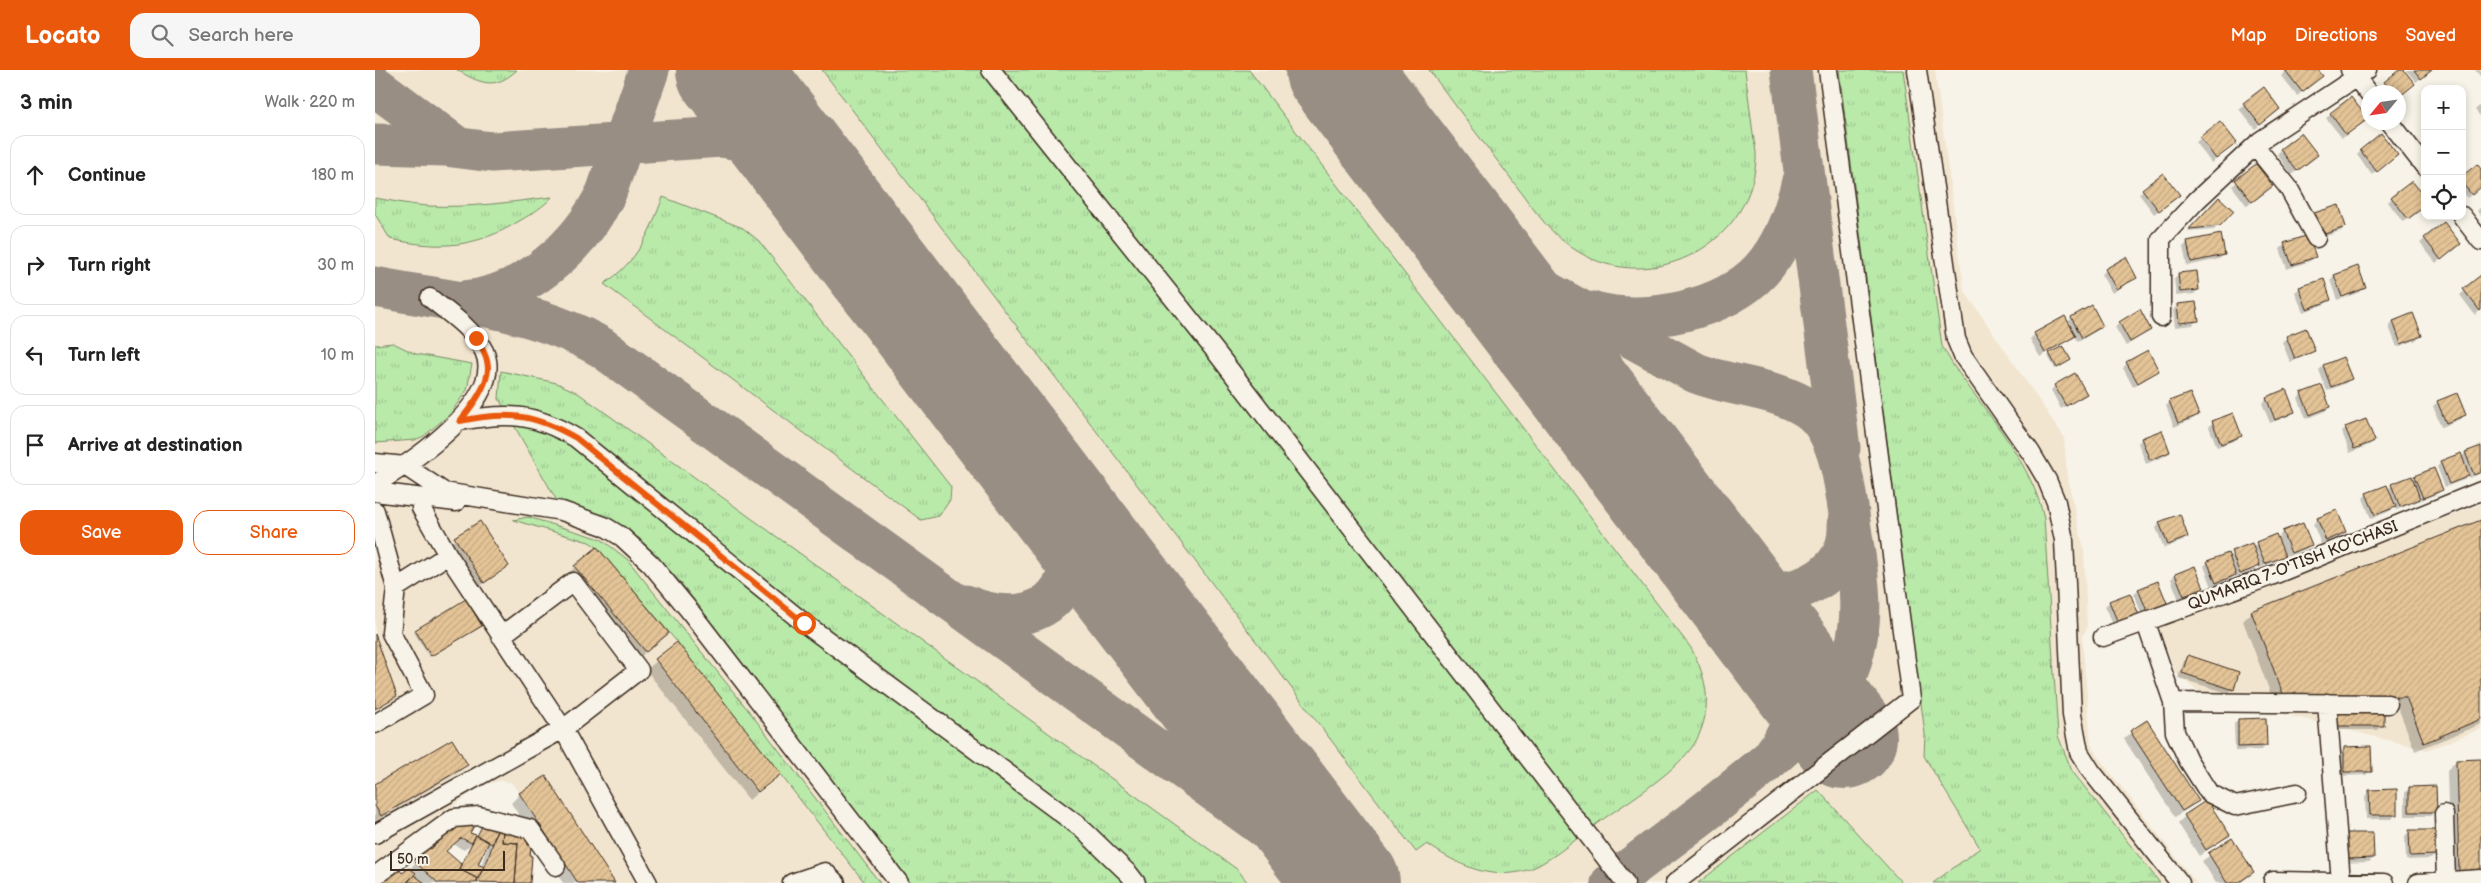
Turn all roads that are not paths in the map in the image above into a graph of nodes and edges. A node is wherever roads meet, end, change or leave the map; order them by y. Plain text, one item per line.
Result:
1 (991, 70) edge
2 (1828, 70) edge
3 (1908, 70) edge
4 (1917, 70) edge
5 (2357, 72) edge
6 (2364, 85) edge
7 (2396, 130) edge
8 (2255, 146) junction
9 (2421, 162) edge
10 (2465, 220) edge
11 (2316, 238) dead end
12 (2481, 240) edge
13 (430, 298) dead end
14 (2161, 316) dead end
15 (460, 421) junction
16 (375, 464) edge
17 (405, 466) junction
18 (375, 484) edge
19 (2481, 491) edge
20 (375, 492) edge
21 (422, 498) junction
22 (375, 511) edge
23 (448, 555) junction
24 (396, 588) junction
25 (2146, 623) junction
26 (501, 636) junction
27 (2103, 638) dead end
28 (2173, 702) junction
29 (2327, 703) junction
30 (2388, 704) dead end
31 (375, 724) edge
32 (563, 729) junction
33 (2297, 793) dead end
34 (2444, 814) dead end
35 (375, 834) edge
36 (556, 866) dead end
37 (375, 876) edge
38 (2481, 879) edge
39 (2273, 881) dead end
40 (2446, 881) junction
41 (2341, 882) edge
42 (648, 883) edge
43 (792, 883) edge
44 (836, 883) edge
45 (887, 883) edge
46 (899, 883) edge
47 (1136, 883) edge
48 (1625, 883) edge
49 (1675, 883) edge
50 (2167, 883) edge
51 (2180, 883) edge
52 (2384, 883) edge
53 (2418, 883) edge

1 - 48 street
2 - 49 street
3 - 50 street
4 - 51 street
5 - 6 street
5 - 8 street
7 - 9 street
8 - 11 street
8 - 14 street
10 - 12 street
13 - 15 street
15 - 17 street
15 - 47 street
16 - 17 street
17 - 18 street
17 - 46 street
19 - 25 street, QUMARIQ 7-O'TISH KO'CHASI
20 - 21 street
21 - 23 street
21 - 45 street
22 - 24 street
23 - 24 street
23 - 26 street
24 - 31 street
25 - 27 street, QUMARIQ 7-O'TISH KO'CHASI
25 - 28 street
26 - 32 street
26 - 32 street
28 - 29 street
28 - 33 street
29 - 30 street
29 - 41 street
32 - 35 street
32 - 42 street
34 - 40 street
36 - 37 street
38 - 40 street
39 - 41 street
40 - 53 street
41 - 52 street
43 - 44 street

